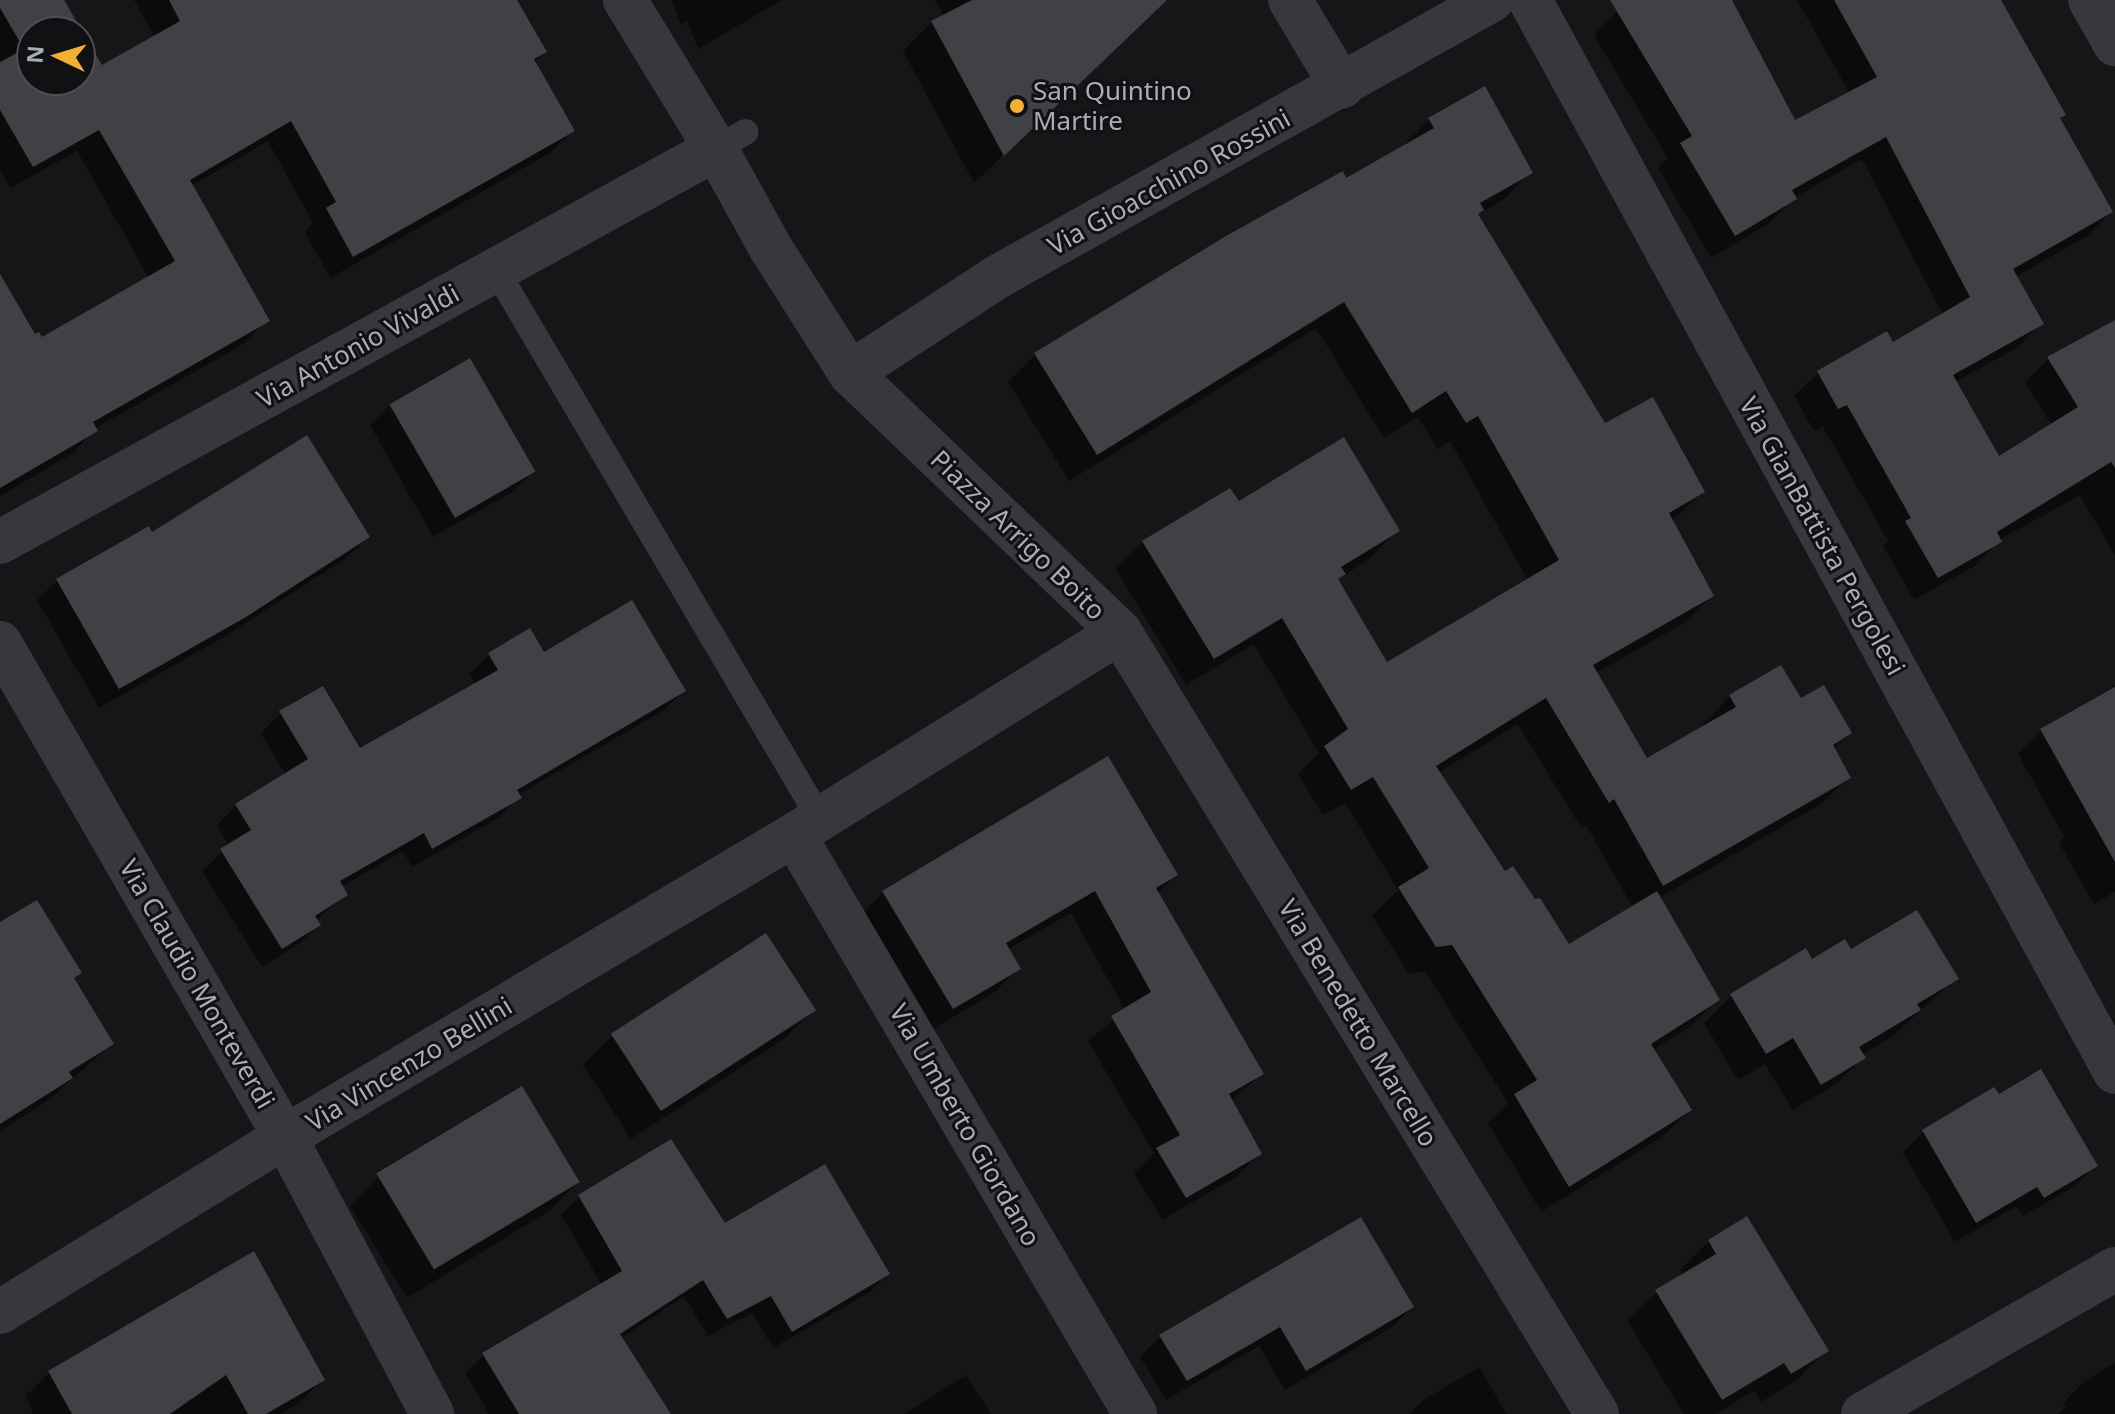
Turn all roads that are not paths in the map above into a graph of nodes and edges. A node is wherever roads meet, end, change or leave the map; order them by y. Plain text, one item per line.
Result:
1 (625, 0) edge
2 (1290, 0) edge
3 (1492, 0) edge
4 (1530, 0) edge
5 (2090, 0) edge
6 (2115, 44) edge
7 (1342, 87) junction
8 (731, 141) junction
9 (496, 270) junction
10 (850, 373) junction
11 (0, 542) edge
12 (1120, 632) junction
13 (0, 643) edge
14 (807, 827) junction
15 (2115, 1072) edge
16 (285, 1137) junction
17 (2115, 1269) edge
18 (0, 1312) edge
19 (432, 1414) edge
20 (1135, 1414) edge
21 (1597, 1414) edge
22 (1863, 1414) edge

1 - 8 street, Piazza Arrigo Boito
2 - 7 street
3 - 7 street, Via Gioacchino Rossini
4 - 15 street, Via GianBattista Pergolesi
5 - 6 street
7 - 10 street, Via Gioacchino Rossini
8 - 9 street, Via Antonio Vivaldi
8 - 10 street, Piazza Arrigo Boito
9 - 11 street, Via Antonio Vivaldi
9 - 14 lane
10 - 12 street, Piazza Arrigo Boito
12 - 14 street, Piazza Arrigo Boito
12 - 21 street, Via Benedetto Marcello
13 - 16 street, Via Claudio Monteverdi
14 - 16 street, Via Vincenzo Bellini
14 - 20 street, Via Umberto Giordano
16 - 18 street, Via Vincenzo Bellini
16 - 19 street, Via Claudio Monteverdi
17 - 22 street

